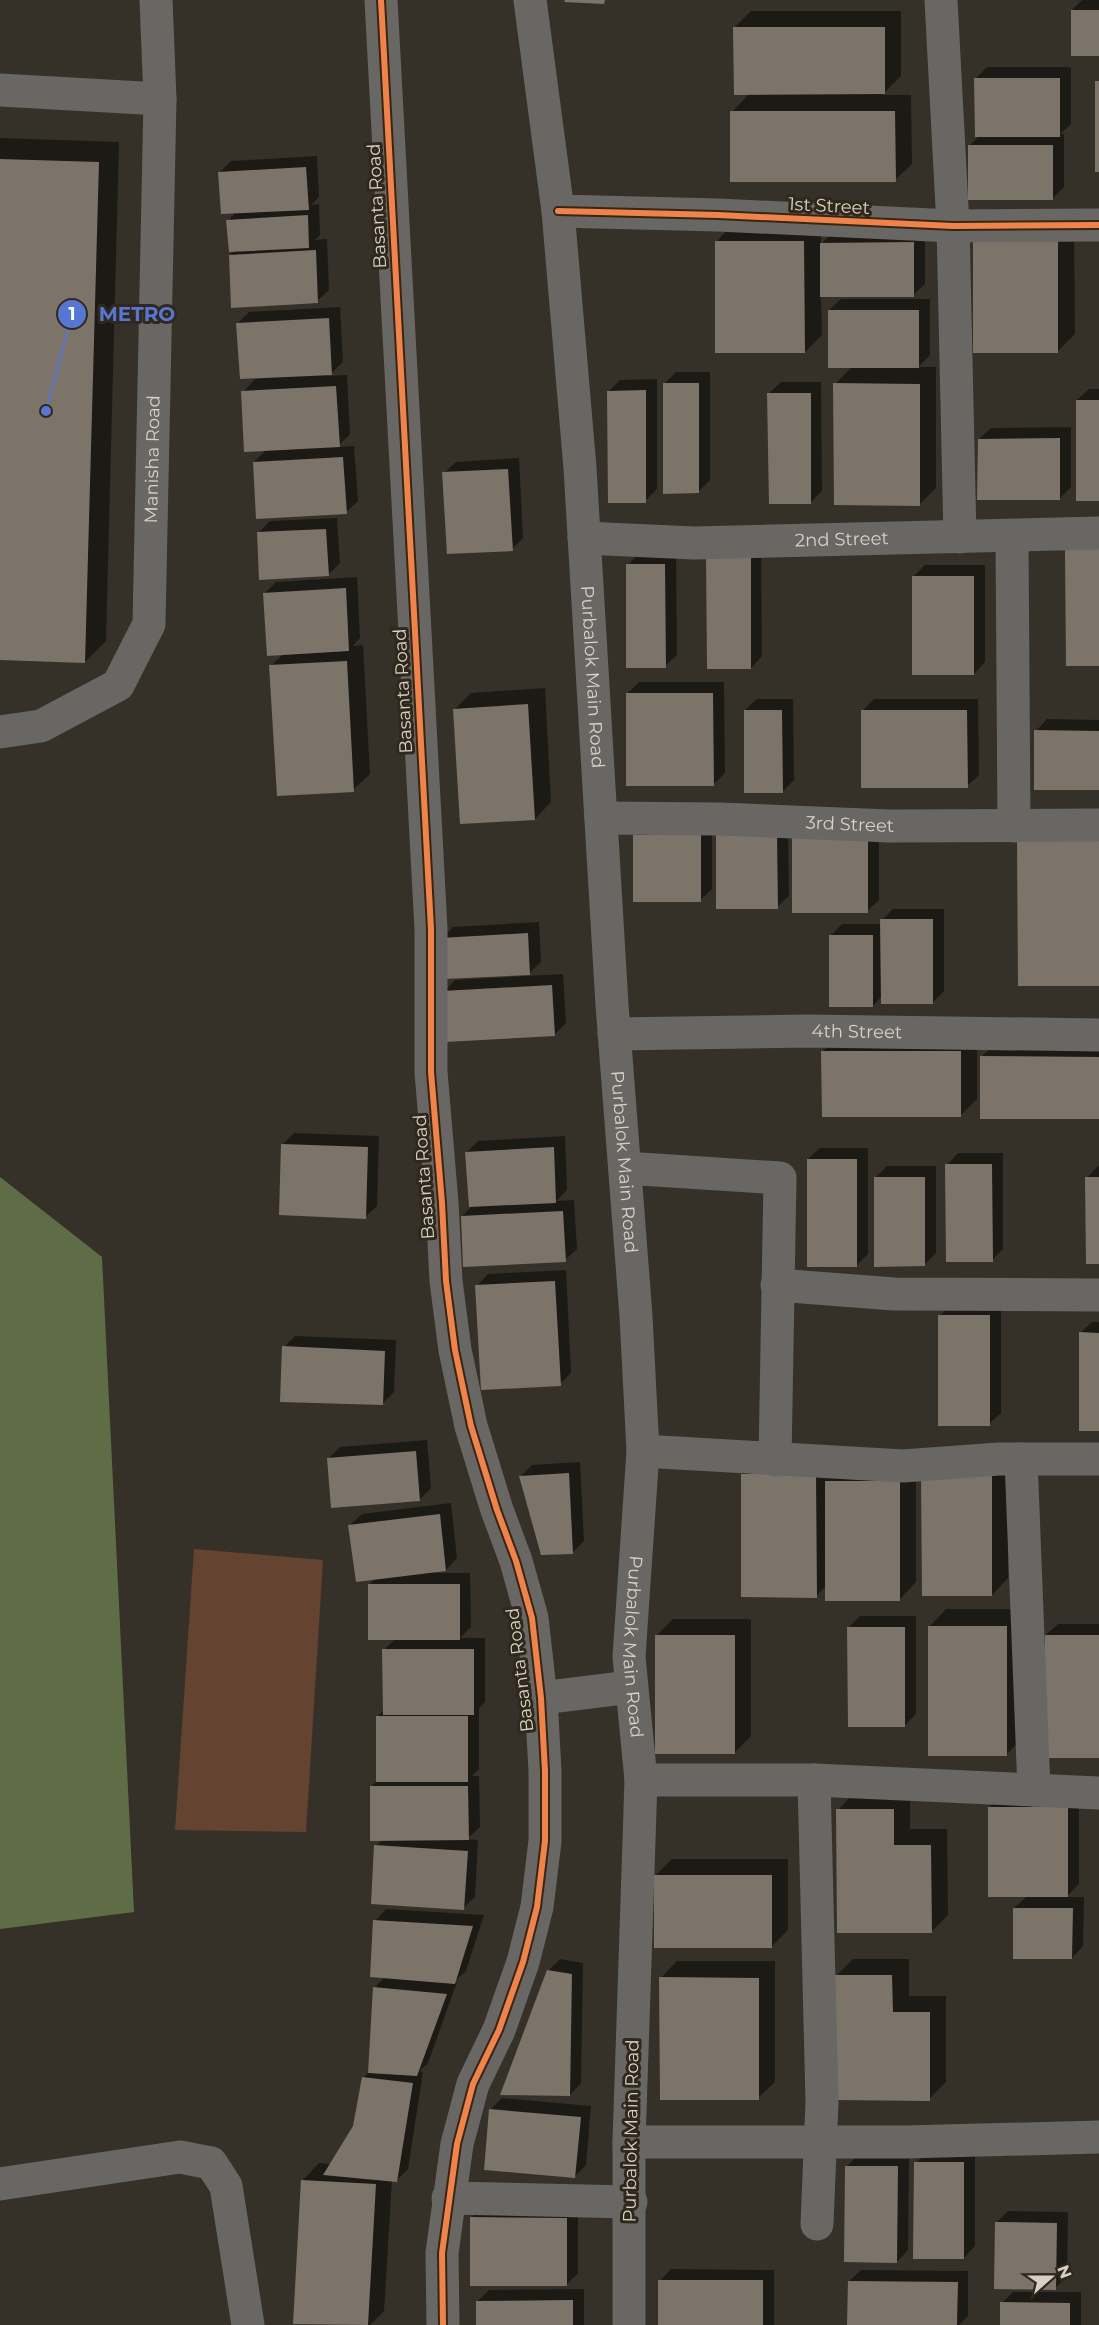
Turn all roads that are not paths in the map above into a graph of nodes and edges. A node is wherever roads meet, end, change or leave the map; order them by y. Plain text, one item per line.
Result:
1 (156, 0) edge
2 (381, 0) edge
3 (530, 0) edge
4 (941, 0) edge
5 (0, 90) edge
6 (160, 99) junction
7 (558, 211) junction
8 (1099, 225) edge
9 (953, 226) junction
10 (1099, 533) edge
11 (1012, 536) junction
12 (960, 537) junction
13 (584, 538) junction
14 (0, 732) edge
15 (600, 818) junction
16 (1099, 825) edge
17 (1014, 826) junction
18 (614, 1034) junction
19 (1099, 1035) edge
20 (625, 1168) junction
21 (777, 1285) junction
22 (1099, 1295) edge
23 (643, 1451) junction
24 (1021, 1459) junction
25 (1099, 1459) edge
26 (775, 1460) junction
27 (631, 1688) junction
28 (541, 1698) junction
29 (641, 1780) junction
30 (814, 1780) junction
31 (1034, 1790) junction
32 (1099, 1793) edge
33 (1099, 2138) edge
34 (629, 2142) junction
35 (820, 2142) junction
36 (0, 2184) edge
37 (448, 2198) junction
38 (631, 2202) junction
39 (817, 2224) dead end
40 (248, 2325) edge
41 (443, 2325) edge
42 (629, 2325) edge

1 - 6 street, Manisha Road
2 - 28 street, Basanta Road
3 - 7 street, Purbalok Main Road
4 - 9 street
5 - 6 street
6 - 14 street, Manisha Road
7 - 9 street, 1st Street
7 - 13 street, Purbalok Main Road
8 - 9 street, 1st Street
9 - 12 street
10 - 11 street, 2nd Street
11 - 12 street, 2nd Street
11 - 17 street
12 - 13 street, 2nd Street
13 - 15 street, Purbalok Main Road
15 - 17 street, 3rd Street
15 - 18 street, Purbalok Main Road
16 - 17 street, 3rd Street
18 - 19 street, 4th Street
18 - 20 street, Purbalok Main Road
20 - 21 street
20 - 23 street, Purbalok Main Road
21 - 22 street
21 - 26 street
23 - 26 street
23 - 27 street, Purbalok Main Road
24 - 25 street
24 - 26 street
24 - 31 street
27 - 28 street
27 - 29 street, Purbalok Main Road
28 - 37 street, Basanta Road
29 - 30 street
29 - 34 street, Purbalok Main Road
30 - 31 street
30 - 35 street
31 - 32 street
33 - 35 street
34 - 35 street
34 - 38 street, Purbalok Main Road
35 - 39 street
36 - 40 street
37 - 38 street
37 - 41 street, Basanta Road
38 - 42 street, Purbalok Main Road

